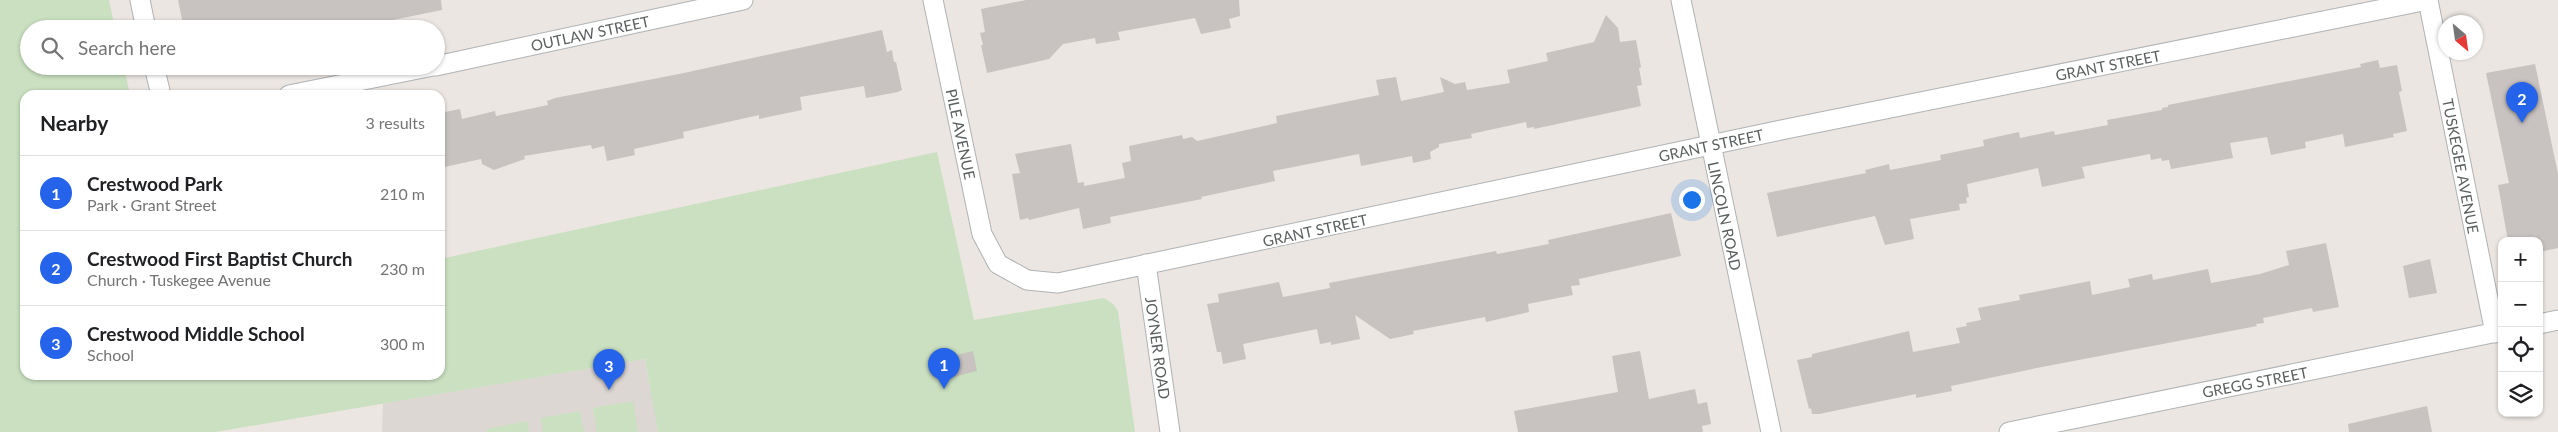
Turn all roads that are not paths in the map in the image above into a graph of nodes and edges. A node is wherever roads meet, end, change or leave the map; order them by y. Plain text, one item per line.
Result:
1 (140, 0) edge
2 (743, 0) edge
3 (933, 0) edge
4 (1681, 0) edge
5 (2428, 0) edge
6 (144, 20) edge
7 (445, 64) edge
8 (156, 75) edge
9 (390, 75) edge
10 (160, 90) edge
11 (314, 90) edge
12 (1711, 146) junction
13 (998, 264) joint
14 (1146, 264) junction
15 (2558, 320) edge
16 (2543, 323) edge
17 (2498, 332) edge
18 (1170, 432) edge
19 (1771, 432) edge
20 (2009, 432) edge

1 - 6 street
2 - 7 street, OUTLAW STREET
3 - 13 street, PILE AVENUE
4 - 12 street, LINCOLN ROAD
5 - 12 street, GRANT STREET
5 - 17 street, TUSKEGEE AVENUE
8 - 10 street
9 - 11 street, OUTLAW STREET
12 - 14 street, GRANT STREET
12 - 19 street, LINCOLN ROAD
13 - 14 street, GRANT STREET
14 - 18 street, JOYNER ROAD
15 - 16 street
17 - 20 street, GREGG STREET

